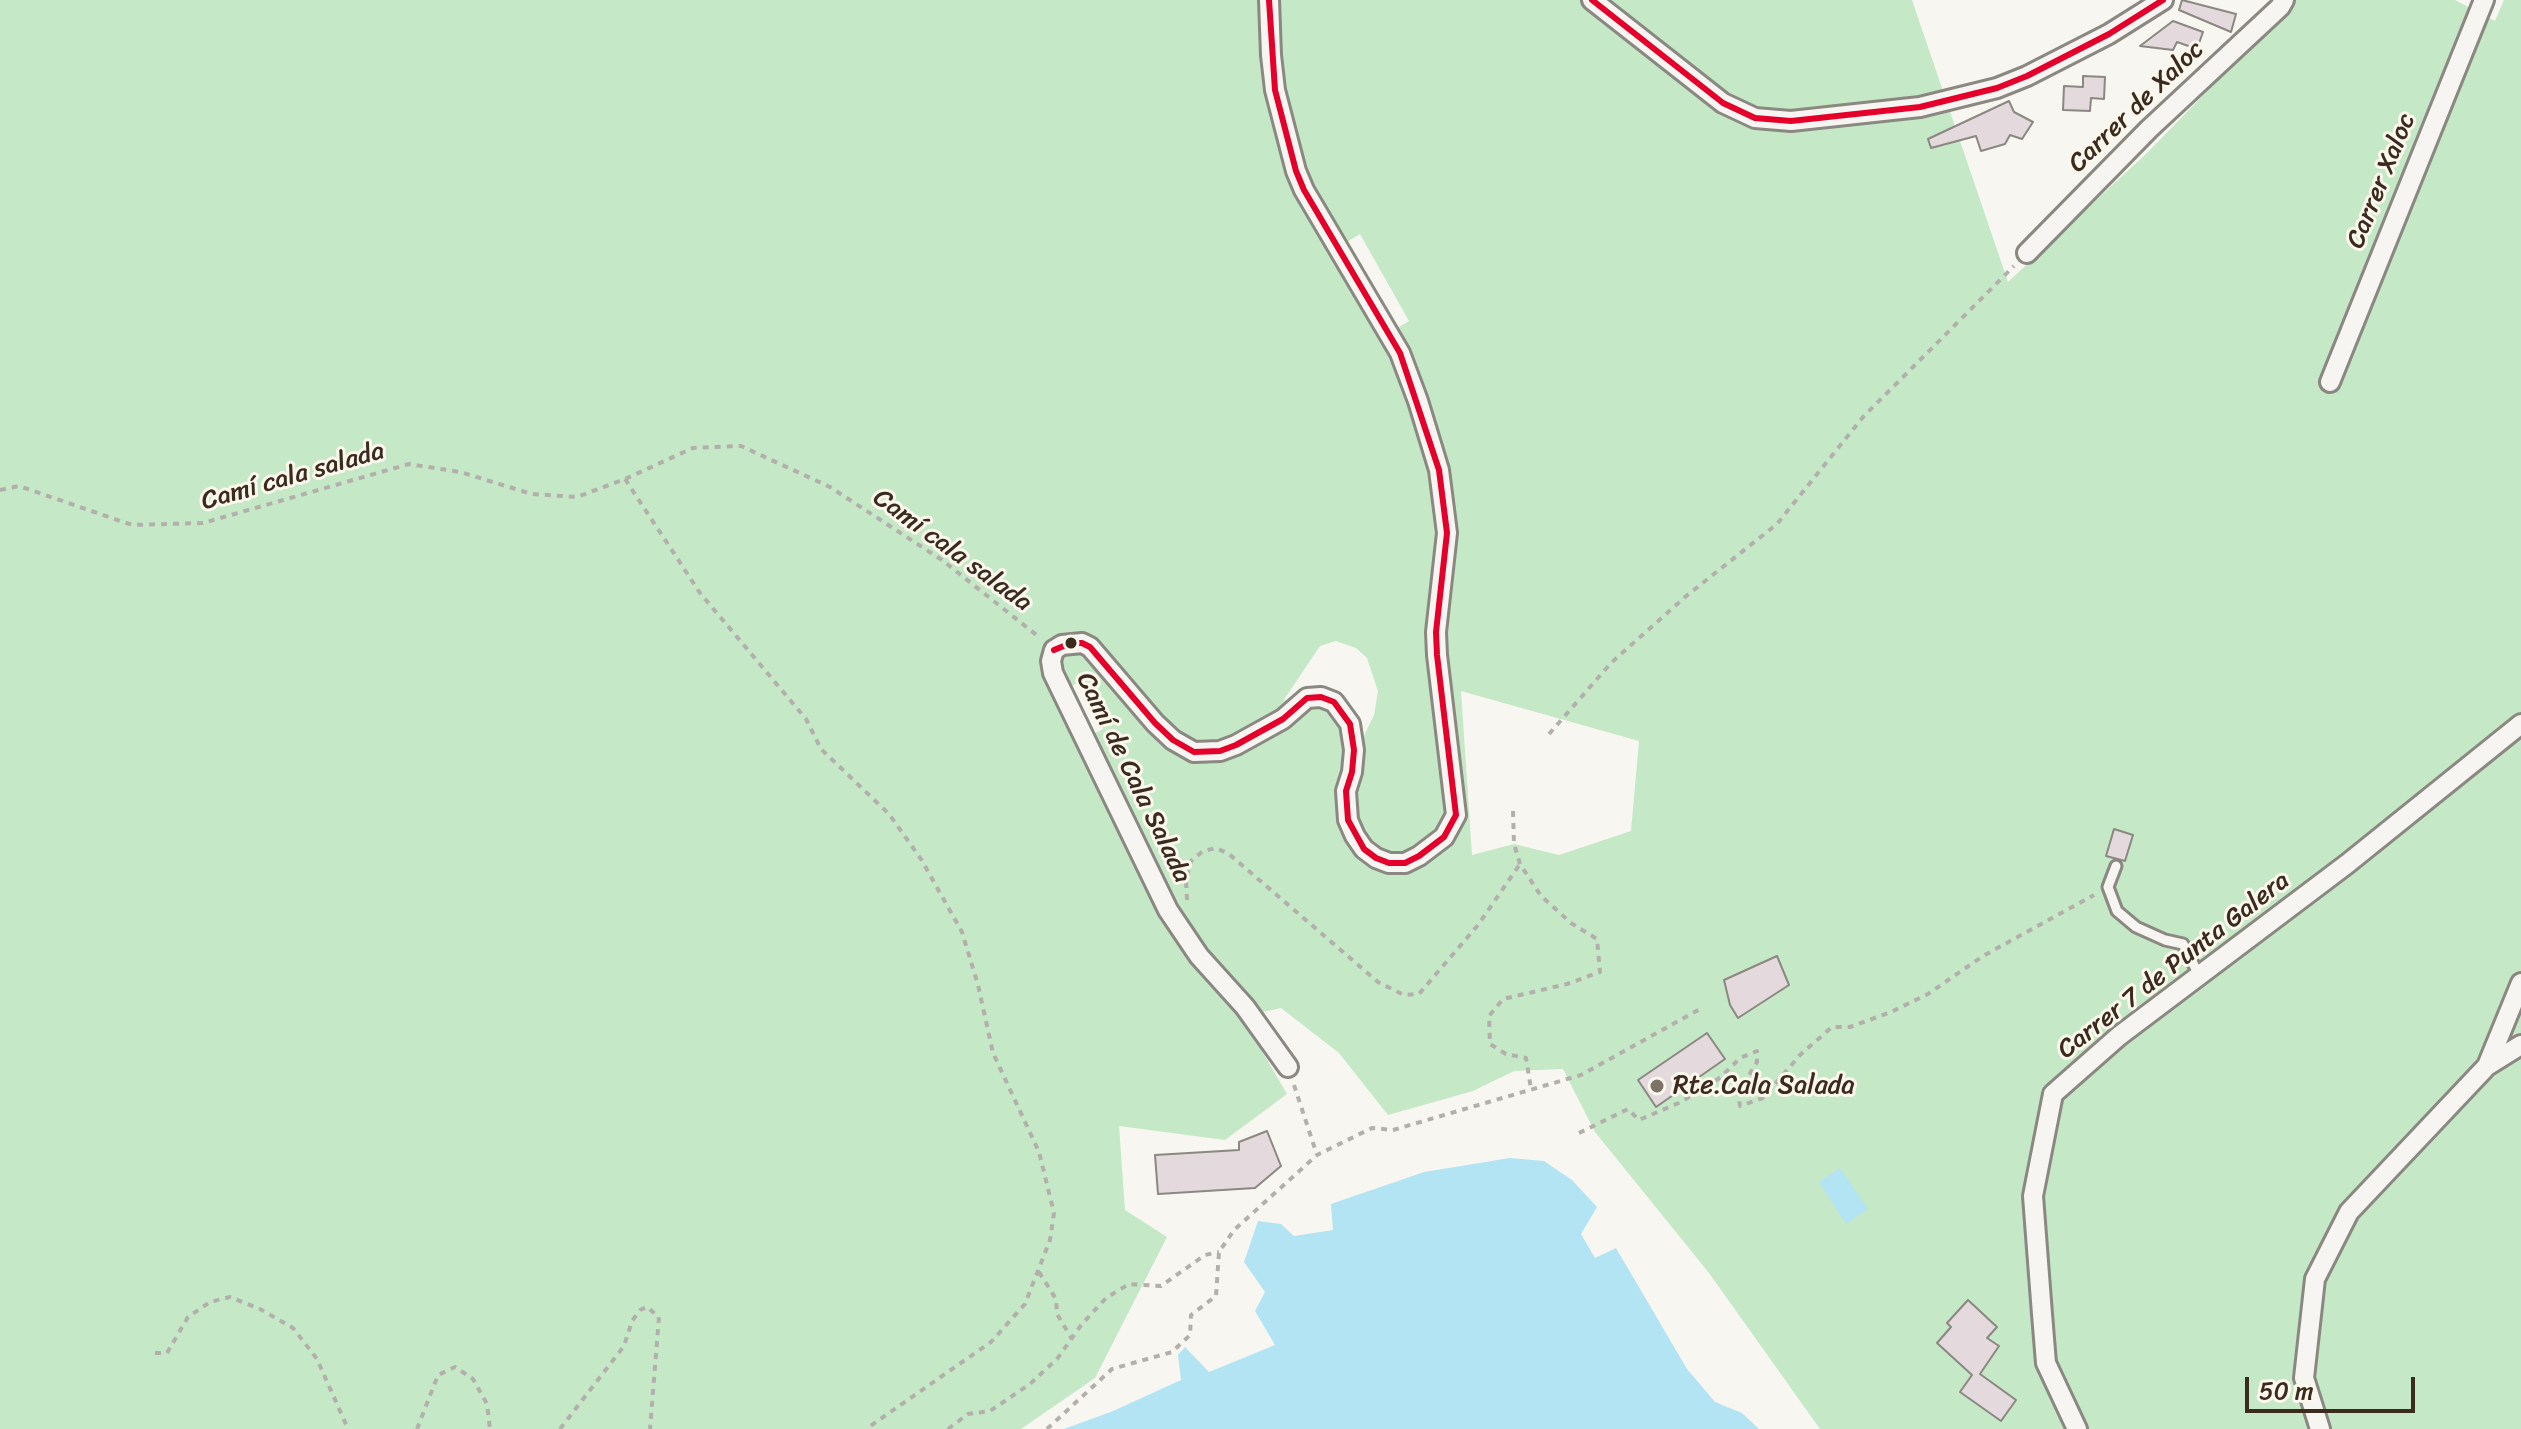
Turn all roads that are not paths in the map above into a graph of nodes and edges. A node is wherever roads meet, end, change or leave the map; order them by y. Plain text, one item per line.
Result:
1 (1269, 0) edge
2 (1592, 0) edge
3 (2163, 0) edge
4 (2284, 0) edge
5 (2484, 0) edge
6 (2027, 253) road end
7 (2330, 382) dead end
8 (2521, 724) edge
9 (2116, 866) dead end
10 (2199, 975) junction
11 (2521, 983) edge
12 (2521, 1045) edge
13 (2487, 1066) junction
14 (1288, 1067) road end
15 (2077, 1429) edge
16 (2320, 1429) edge

1 - 14 street, Camí de Cala Salada
2 - 3 street
4 - 6 street, Carrer de Xaloc
5 - 7 street, Carrer Xaloc
8 - 10 street, Carrer 7 de Punta Galera
9 - 10 lane
10 - 15 street, Carrer 7 de Punta Galera
11 - 13 street
12 - 13 street
13 - 16 street

